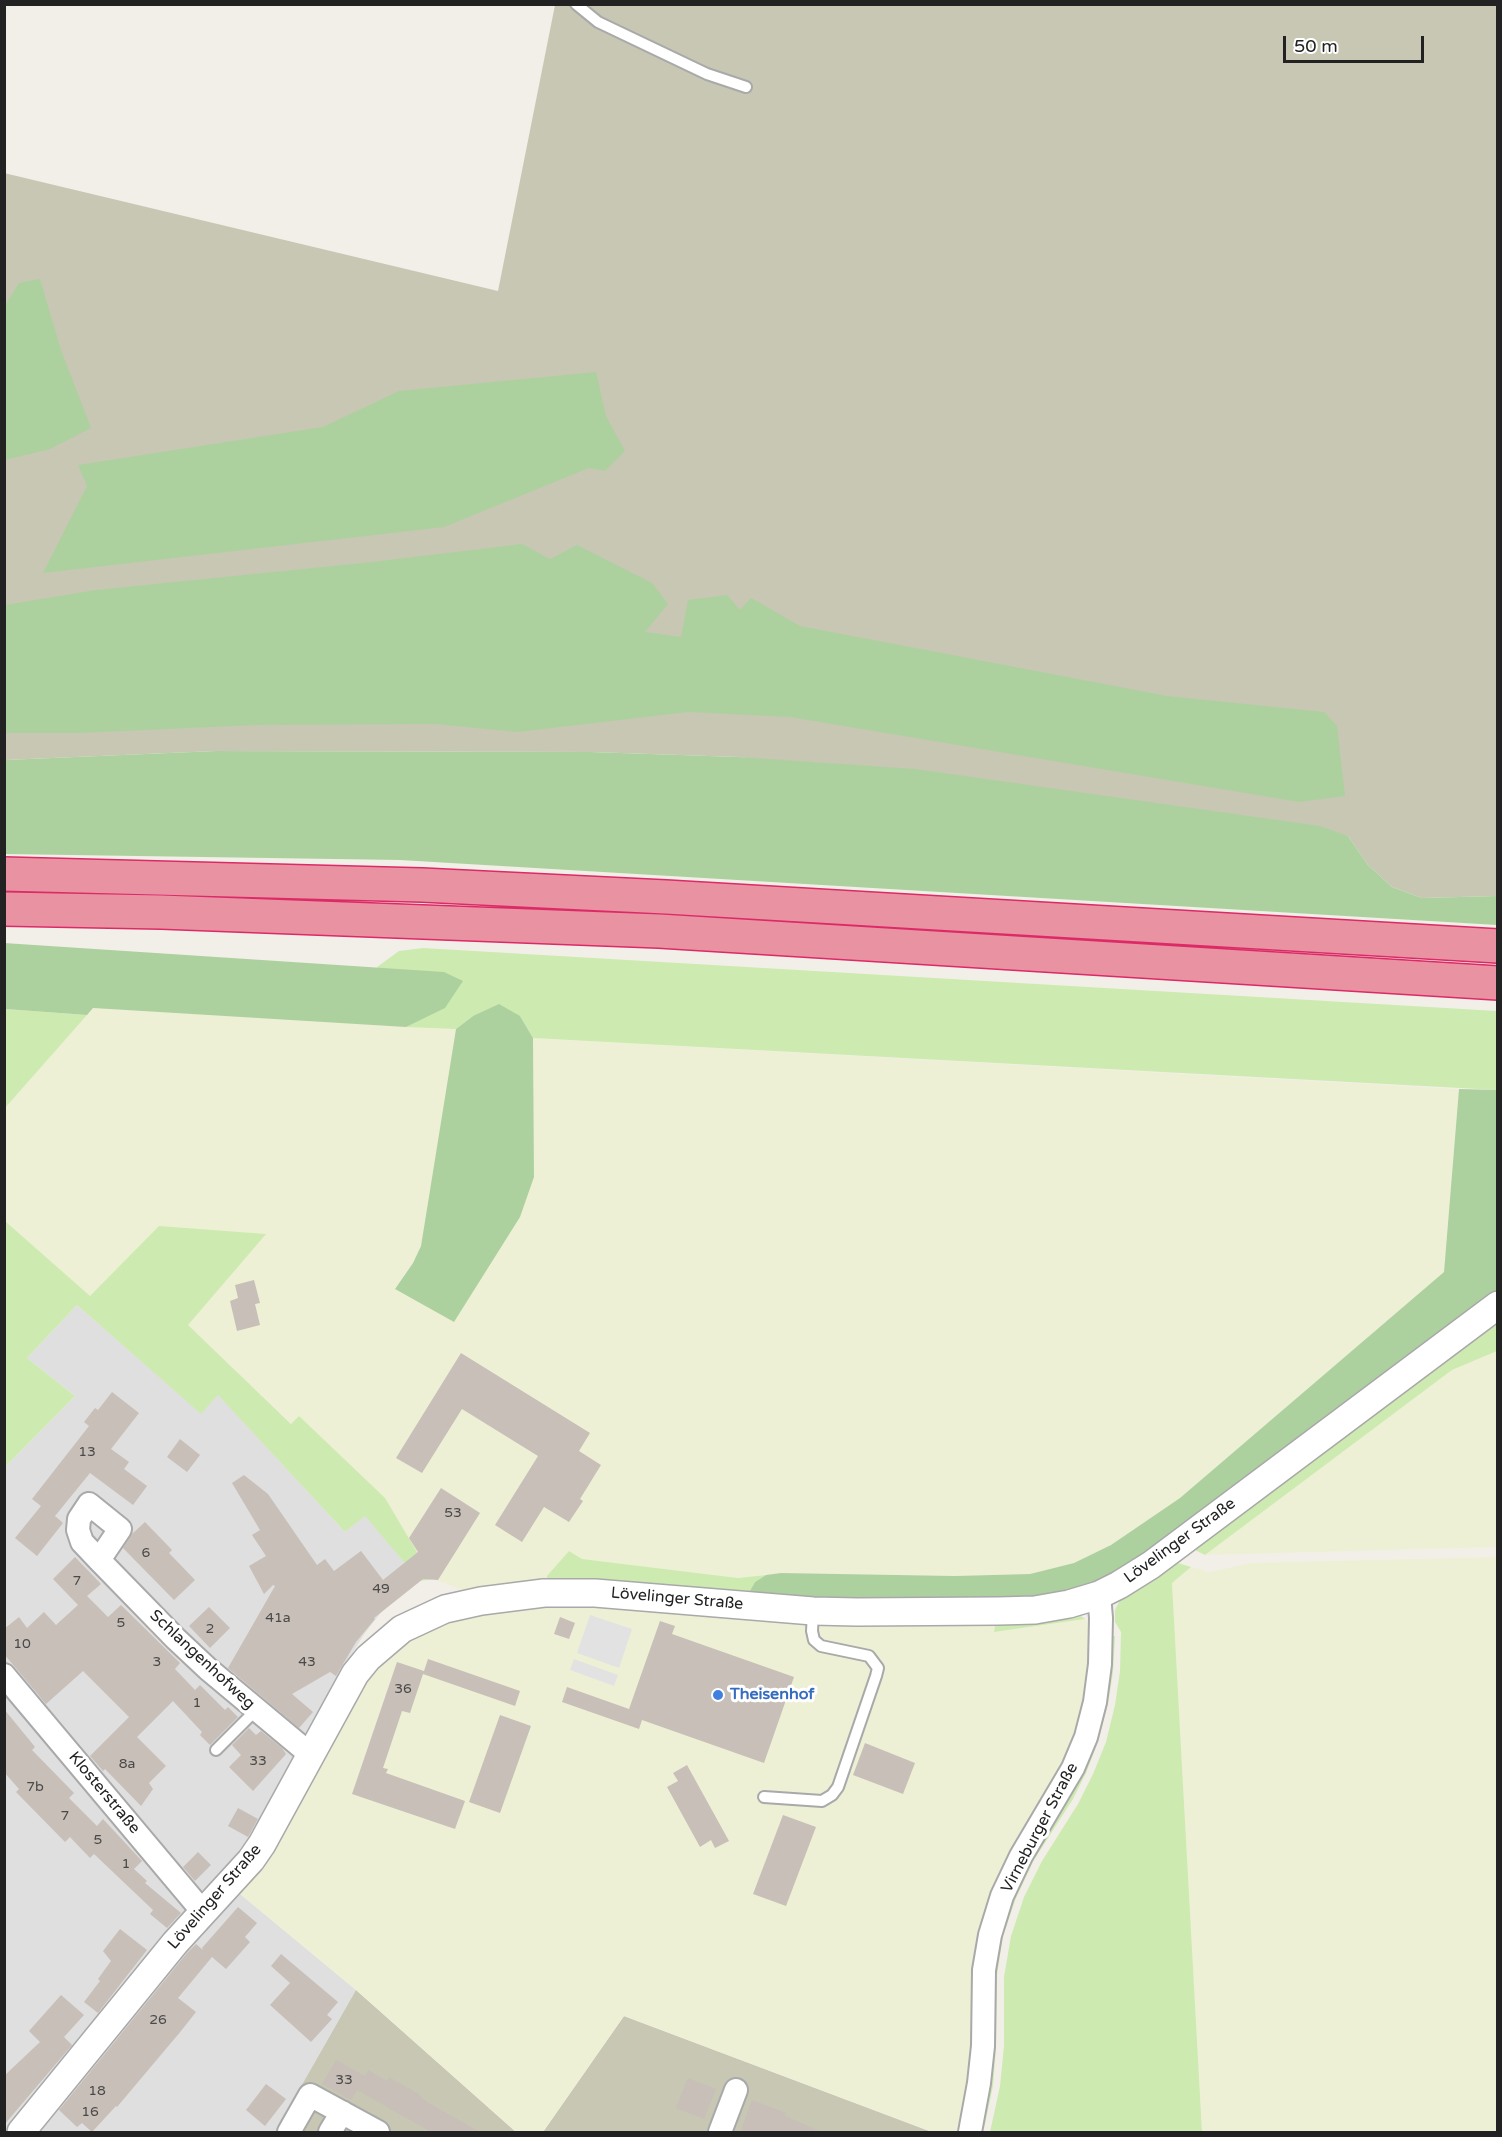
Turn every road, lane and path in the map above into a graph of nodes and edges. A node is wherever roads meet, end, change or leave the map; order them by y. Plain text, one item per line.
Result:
1 (576, 4) edge
2 (746, 87) dead end
3 (4, 874) edge
4 (4, 909) edge
5 (1497, 946) edge
6 (1497, 983) edge
7 (1497, 1305) edge
8 (99, 1560) dead end
9 (1099, 1595) junction
10 (813, 1611) junction
11 (4, 1675) edge
12 (256, 1710) junction
13 (216, 1750) dead end
14 (310, 1755) junction
15 (764, 1797) dead end
16 (203, 1912) junction
17 (736, 2090) dead end
18 (342, 2112) junction
19 (21, 2133) edge
20 (289, 2133) edge
21 (330, 2133) edge
22 (378, 2133) edge
23 (720, 2133) edge
24 (970, 2133) edge

1 - 2 lane
3 - 5 highway
4 - 6 highway
7 - 9 street, Lövelinger Straße
8 - 12 street, Schlangenhofweg
9 - 10 street, Lövelinger Straße
9 - 24 street, Virneburger Straße
10 - 14 street, Lövelinger Straße
10 - 15 lane
11 - 16 street, Klosterstraße
12 - 13 lane
12 - 14 street, Schlangenhofweg
14 - 16 street, Lövelinger Straße
16 - 19 street, Lövelinger Straße
17 - 23 street
18 - 20 street
18 - 21 street
18 - 22 street

